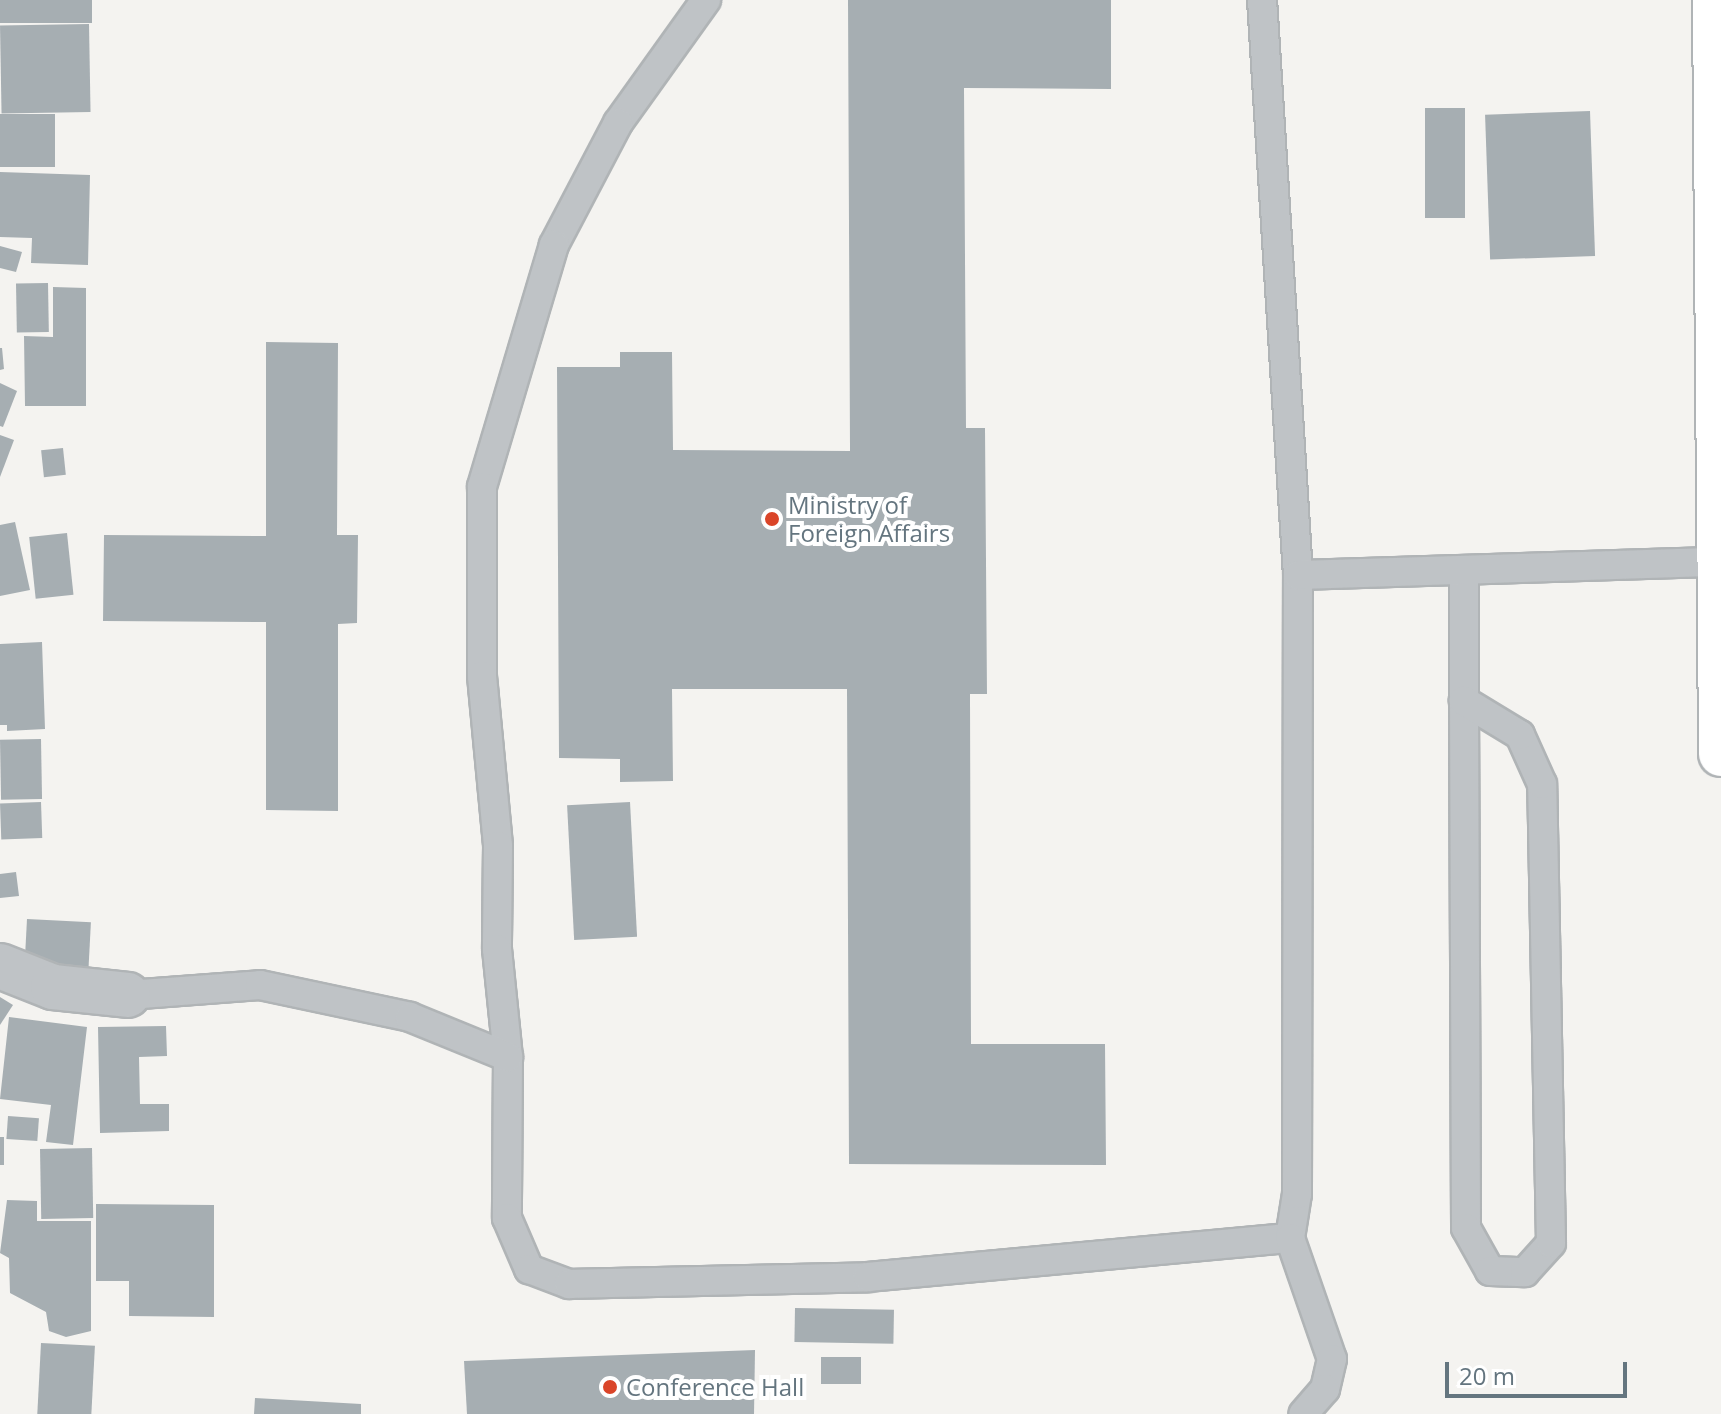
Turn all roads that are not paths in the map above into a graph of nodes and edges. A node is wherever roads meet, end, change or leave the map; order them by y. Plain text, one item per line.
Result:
1 (706, 0) edge
2 (1262, 0) edge
3 (1715, 0) edge
4 (1717, 562) junction
5 (1464, 571) junction
6 (1298, 575) junction
7 (1464, 701) junction
8 (1721, 754) edge
9 (0, 966) edge
10 (128, 995) joint
11 (508, 1057) junction
12 (1290, 1238) junction
13 (1303, 1414) edge

1 - 11 lane
2 - 6 lane
3 - 4 highway
4 - 5 lane
4 - 8 highway
5 - 6 lane
5 - 7 lane
6 - 12 lane
7 - 7 lane
9 - 10 street
10 - 11 lane
11 - 12 lane
12 - 13 lane

